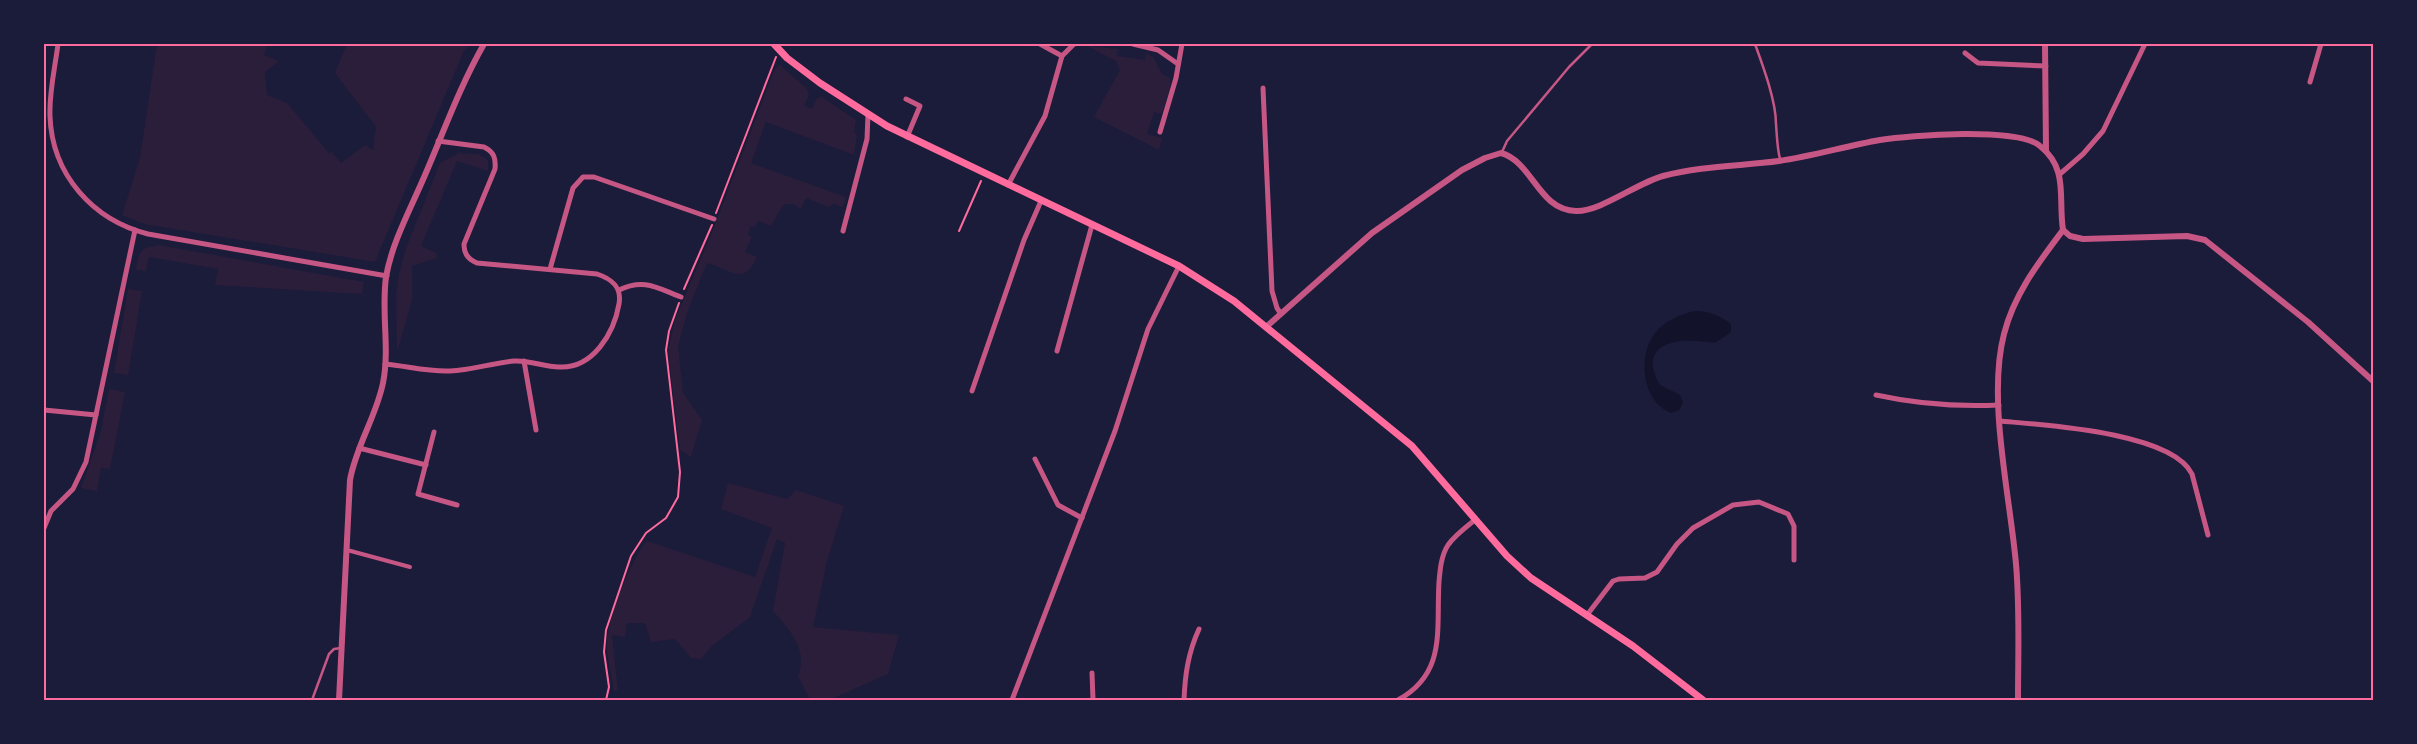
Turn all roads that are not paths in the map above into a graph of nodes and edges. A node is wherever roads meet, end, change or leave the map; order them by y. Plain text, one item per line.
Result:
1 (58, 44) edge
2 (484, 44) edge
3 (1040, 44) edge
4 (1074, 44) edge
5 (1133, 44) edge
6 (1182, 44) edge
7 (1592, 44) edge
8 (1755, 44) edge
9 (2045, 44) edge
10 (2145, 44) edge
11 (2321, 44) edge
12 (776, 47) edge
13 (1965, 53) dead end
14 (1062, 56) junction
15 (1178, 64) junction
16 (2046, 66) junction
17 (2310, 82) dead end
18 (1263, 88) dead end
19 (906, 99) dead end
20 (868, 115) junction
21 (1160, 132) dead end
22 (907, 137) junction
23 (438, 141) junction
24 (2046, 151) junction
25 (1501, 153) junction
26 (1780, 161) junction
27 (852, 171) dead end
28 (858, 173) junction
29 (2060, 174) junction
30 (1008, 185) junction
31 (1041, 201) junction
32 (714, 219) road end
33 (1092, 225) junction
34 (135, 230) junction
35 (2063, 230) junction
36 (843, 231) dead end
37 (1179, 266) junction
38 (550, 269) junction
39 (387, 276) junction
40 (619, 290) junction
41 (681, 297) road end
42 (1281, 314) junction
43 (1266, 327) junction
44 (1057, 351) dead end
45 (524, 361) junction
46 (385, 364) junction
47 (2373, 381) edge
48 (972, 391) dead end
49 (1876, 395) dead end
50 (1999, 404) junction
51 (44, 410) edge
52 (96, 416) junction
53 (2000, 421) junction
54 (536, 430) dead end
55 (434, 432) dead end
56 (359, 448) junction
57 (1035, 459) dead end
58 (426, 465) junction
59 (457, 505) dead end
60 (1082, 518) junction
61 (1476, 519) junction
62 (44, 528) edge
63 (2208, 535) dead end
64 (347, 550) junction
65 (1794, 560) dead end
66 (410, 567) dead end
67 (1586, 615) junction
68 (1198, 629) dead end
69 (342, 648) junction
70 (1092, 673) dead end
71 (312, 700) edge
72 (339, 700) edge
73 (1012, 700) edge
74 (1093, 700) edge
75 (1184, 700) edge
76 (1398, 700) edge
77 (1704, 700) edge
78 (2018, 700) edge

1 - 34 street
2 - 23 street
3 - 14 street
4 - 14 street
5 - 15 street
6 - 15 street
7 - 25 lane
8 - 26 lane
9 - 16 street
10 - 29 street
11 - 17 street
12 - 20 main road
13 - 16 street
14 - 30 street
15 - 21 street
16 - 24 street
18 - 42 street
19 - 22 street
20 - 22 main road
20 - 28 street
22 - 30 main road
23 - 38 street
23 - 39 street
24 - 26 street
24 - 29 street
25 - 26 street
25 - 42 street
27 - 28 street
28 - 36 street
29 - 35 street
30 - 31 main road
31 - 33 main road
31 - 48 street
32 - 38 street
33 - 37 main road
33 - 44 street
34 - 39 street
34 - 52 street
35 - 47 street
35 - 50 street
37 - 43 main road
37 - 60 street
38 - 40 street
39 - 46 street
40 - 41 street
40 - 45 street
42 - 43 street
43 - 61 main road
45 - 46 street
45 - 54 street
46 - 56 street
49 - 50 street
50 - 53 street
51 - 52 street
52 - 62 street
53 - 63 street
53 - 78 street
55 - 58 street
56 - 58 street
56 - 64 street
57 - 60 street
58 - 59 street
60 - 73 street
61 - 67 main road
61 - 76 street
64 - 66 street
64 - 69 street
65 - 67 street
67 - 77 main road
68 - 75 street
69 - 71 lane
69 - 72 street
70 - 74 street

